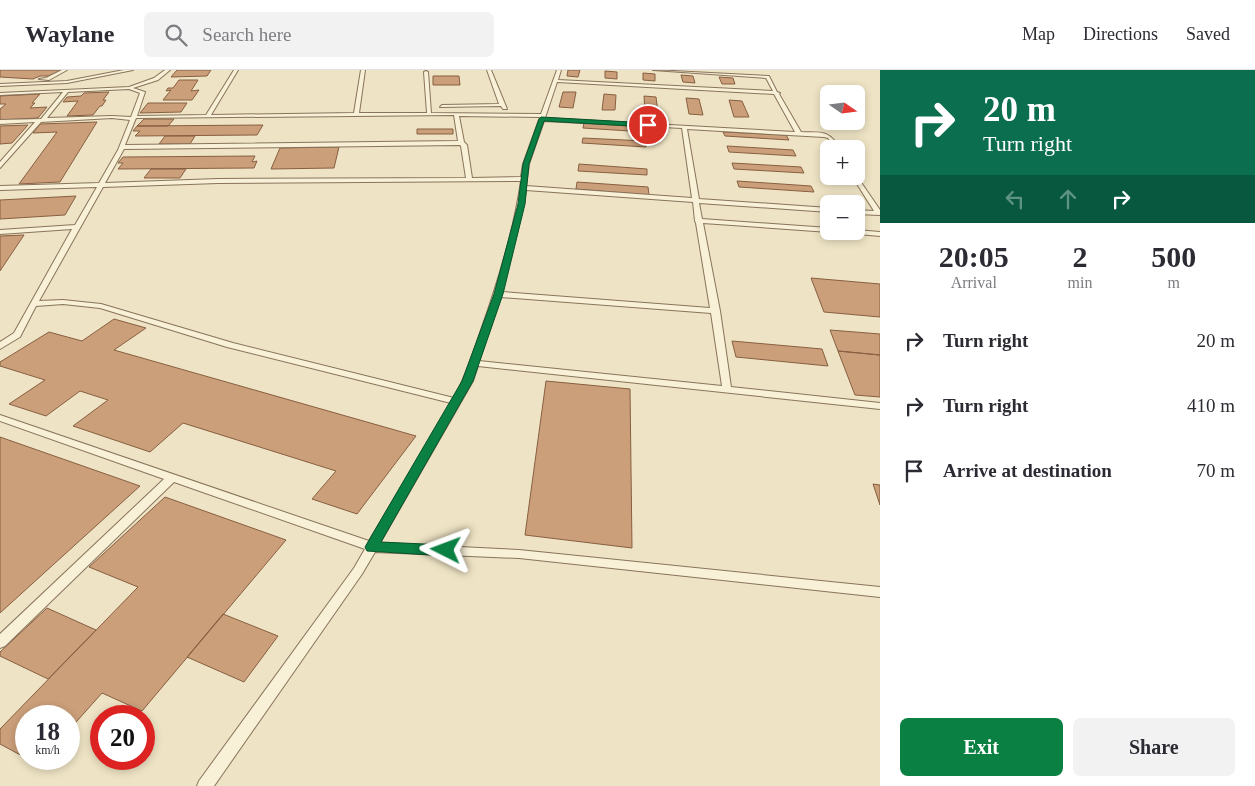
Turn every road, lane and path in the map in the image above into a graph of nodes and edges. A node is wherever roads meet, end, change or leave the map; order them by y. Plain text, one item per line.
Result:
1 (65, 70) edge
2 (131, 70) edge
3 (168, 70) edge
4 (236, 70) edge
5 (363, 70) edge
6 (489, 70) edge
7 (559, 70) edge
8 (655, 70) edge
9 (426, 72) dead end
10 (0, 80) edge
11 (555, 81) junction
12 (0, 85) edge
13 (129, 88) junction
14 (67, 91) junction
15 (778, 93) junction
16 (0, 94) edge
17 (503, 105) junction
18 (442, 106) dead end
19 (429, 114) junction
20 (456, 114) junction
21 (509, 114) junction
22 (356, 115) junction
23 (208, 116) junction
24 (134, 118) junction
25 (542, 118) junction
26 (41, 121) junction
27 (0, 122) edge
28 (684, 127) junction
29 (800, 134) junction
30 (832, 140) edge
31 (461, 143) junction
32 (122, 147) junction
33 (0, 166) edge
34 (469, 178) junction
35 (100, 184) junction
36 (524, 184) junction
37 (861, 185) edge
38 (0, 188) edge
39 (694, 201) junction
40 (820, 209) edge
41 (865, 213) edge
42 (880, 214) edge
43 (698, 221) junction
44 (76, 228) junction
45 (820, 229) edge
46 (0, 232) edge
47 (865, 233) edge
48 (880, 234) edge
49 (498, 294) junction
50 (33, 304) junction
51 (716, 311) junction
52 (0, 346) edge
53 (474, 363) junction
54 (727, 391) junction
55 (456, 401) junction
56 (880, 406) edge
57 (2, 421) edge
58 (172, 478) junction
59 (372, 547) junction
60 (880, 592) edge
61 (0, 642) edge
62 (205, 786) edge

1 - 10 lane
2 - 12 lane
3 - 13 lane
4 - 23 lane
5 - 22 lane
6 - 17 lane
7 - 11 lane
8 - 15 lane
9 - 19 lane
11 - 15 lane
11 - 25 lane
13 - 14 lane
13 - 24 lane
14 - 16 lane
14 - 26 lane
15 - 29 lane
17 - 18 lane
17 - 21 lane
19 - 20 lane
19 - 22 lane
20 - 21 lane
20 - 31 lane
21 - 25 lane
22 - 23 lane
23 - 24 lane
24 - 26 lane
24 - 32 lane
25 - 28 lane
25 - 36 lane
26 - 27 lane
26 - 33 lane
28 - 29 lane
28 - 39 lane
29 - 30 lane
31 - 32 lane
31 - 34 lane
32 - 35 lane
34 - 35 lane
34 - 36 lane
35 - 38 lane
35 - 44 lane
36 - 39 lane
36 - 49 lane
37 - 42 lane
39 - 40 lane
39 - 43 lane
41 - 42 lane
43 - 45 lane
43 - 51 lane
44 - 46 lane
44 - 50 lane
47 - 48 lane
49 - 51 lane
49 - 53 lane
50 - 52 lane
50 - 55 lane
51 - 54 lane
53 - 54 lane
53 - 55 lane
54 - 56 lane
55 - 59 lane
57 - 58 lane
58 - 59 lane
58 - 61 lane
59 - 60 lane
59 - 62 lane

